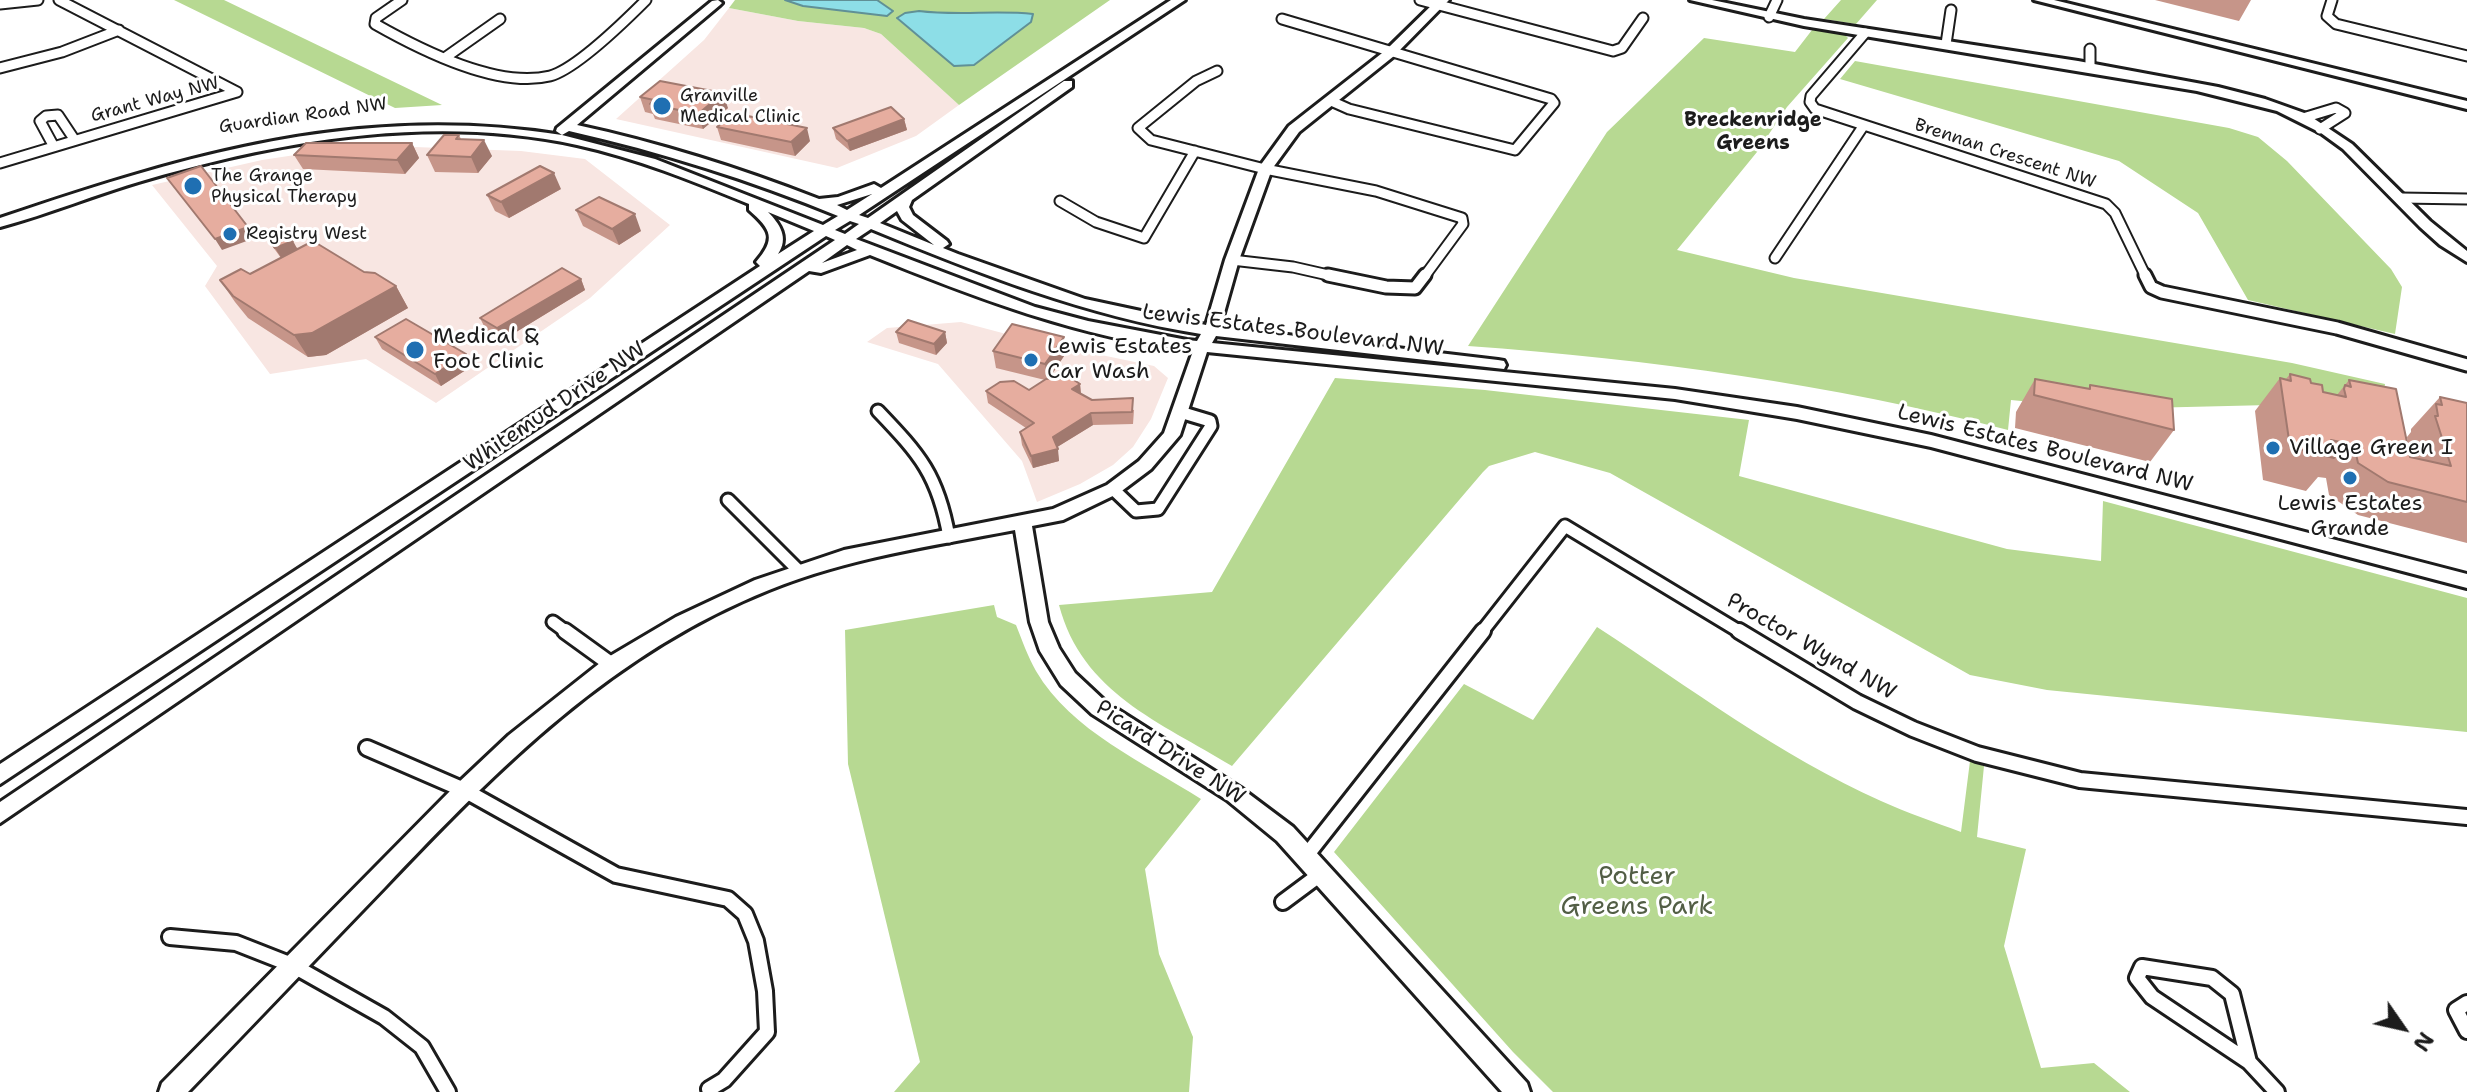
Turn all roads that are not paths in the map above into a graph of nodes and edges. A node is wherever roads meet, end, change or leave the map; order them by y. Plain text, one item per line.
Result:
1 (38, 0) edge
2 (59, 0) edge
3 (402, 0) edge
4 (646, 0) edge
5 (1179, 0) edge
6 (1420, 0) edge
7 (1696, 0) edge
8 (1777, 0) edge
9 (2040, 0) edge
10 (2055, 0) edge
11 (2118, 0) edge
12 (2332, 0) edge
13 (718, 1) edge
14 (1439, 3) edge
15 (0, 4) edge
16 (2096, 8) edge
17 (1951, 10) dead end
18 (2110, 16) junction
19 (1769, 17) junction
20 (1643, 18) dead end
21 (500, 19) dead end
22 (1282, 19) dead end
23 (119, 30) junction
24 (1132, 32) junction
25 (1865, 33) junction
26 (1946, 44) junction
27 (2090, 49) dead end
28 (1390, 53) junction
29 (2467, 56) edge
30 (446, 57) junction
31 (2090, 67) junction
32 (0, 68) edge
33 (1217, 71) dead end
34 (1331, 101) junction
35 (2467, 106) edge
36 (2303, 118) junction
37 (1864, 125) junction
38 (2320, 129) junction
39 (574, 132) junction
40 (974, 132) junction
41 (74, 139) junction
42 (53, 145) junction
43 (1195, 151) junction
44 (0, 163) edge
45 (657, 165) junction
46 (1265, 169) junction
47 (903, 178) junction
48 (742, 198) junction
49 (906, 198) junction
50 (2400, 198) junction
51 (2467, 199) edge
52 (1060, 201) dead end
53 (816, 203) junction
54 (0, 212) edge
55 (0, 223) edge
56 (853, 226) junction
57 (825, 231) junction
58 (870, 250) junction
59 (1775, 258) dead end
60 (2467, 258) edge
61 (1232, 260) junction
62 (967, 262) junction
63 (770, 290) junction
64 (1061, 296) junction
65 (718, 300) junction
66 (1206, 339) junction
67 (2467, 365) edge
68 (878, 411) dead end
69 (1180, 412) junction
70 (1113, 489) junction
71 (728, 500) dead end
72 (1023, 524) junction
73 (949, 537) junction
74 (799, 571) junction
75 (2467, 581) edge
76 (553, 622) dead end
77 (612, 665) junction
78 (367, 748) dead end
79 (0, 775) edge
80 (464, 790) junction
81 (0, 814) edge
82 (2467, 817) edge
83 (1306, 856) junction
84 (1322, 873) junction
85 (1283, 902) dead end
86 (170, 937) dead end
87 (292, 965) junction
88 (2467, 1003) edge
89 (2467, 1031) edge
90 (2249, 1062) junction
91 (709, 1089) dead end
92 (171, 1092) edge
93 (448, 1092) edge
94 (1518, 1092) edge
95 (2277, 1092) edge

1 - 15 street
2 - 23 street, Grant Way NW
3 - 30 street
4 - 30 street
5 - 24 main road, Whitemud Drive NW
6 - 14 street
7 - 19 main road
8 - 19 street
9 - 16 main road
10 - 16 main road
11 - 18 main road
12 - 29 street
13 - 39 main road
14 - 20 street
14 - 28 main road
16 - 18 main road
17 - 26 street
18 - 35 main road
19 - 25 main road
21 - 30 street
22 - 28 street
23 - 32 street
23 - 41 street, Grant Way NW
24 - 40 main road, Whitemud Drive NW
24 - 49 main road, Whitemud Drive NW
25 - 26 main road
25 - 37 street, Brennan Crescent NW
26 - 31 main road
27 - 31 street
28 - 34 main road
28 - 34 street
31 - 36 main road
33 - 43 street
34 - 46 main road
36 - 38 main road
36 - 38 street
37 - 59 street
37 - 67 street, Brennan Crescent NW
38 - 50 main road
39 - 45 main road, Guardian Road NW
39 - 53 main road, Guardian Road NW
39 - 54 main road, Guardian Road NW
39 - 55 main road, Guardian Road NW
40 - 47 main road, Whitemud Drive NW
40 - 56 main road
41 - 42 street, Grant Way NW
41 - 42 street
42 - 44 street, Grant Way NW
43 - 46 street
43 - 52 street
45 - 48 main road, Guardian Road NW
45 - 56 main road
46 - 61 main road
46 - 61 street
47 - 53 main road
47 - 56 main road, Whitemud Drive NW
48 - 57 main road, Guardian Road NW
48 - 65 main road
49 - 56 main road, Whitemud Drive NW
49 - 62 main road
50 - 51 street
50 - 60 main road
53 - 56 main road, Guardian Road NW
56 - 57 main road, Guardian Road NW
56 - 58 main road, Lewis Estates Boulevard NW
56 - 62 main road, Lewis Estates Boulevard NW
56 - 63 main road, Whitemud Drive NW
56 - 64 main road
57 - 65 main road, Whitemud Drive NW
58 - 63 main road
58 - 66 main road, Lewis Estates Boulevard NW
61 - 66 main road
62 - 64 main road, Lewis Estates Boulevard NW
63 - 81 main road, Whitemud Drive NW
64 - 66 main road, Lewis Estates Boulevard NW
65 - 79 main road, Whitemud Drive NW
66 - 69 main road
66 - 75 main road, Lewis Estates Boulevard NW
68 - 73 street
69 - 70 main road
69 - 70 street
70 - 72 main road
71 - 74 street
72 - 73 main road
72 - 83 main road, Picard Drive NW
73 - 74 main road
74 - 77 main road
76 - 77 street
77 - 80 main road
78 - 80 street
80 - 87 main road
80 - 91 street
82 - 83 street, Proctor Wynd NW
83 - 84 main road, Picard Drive NW
84 - 85 street
84 - 94 main road, Picard Drive NW
86 - 87 street
87 - 92 main road
87 - 93 street
88 - 89 street
90 - 90 street
90 - 95 street

